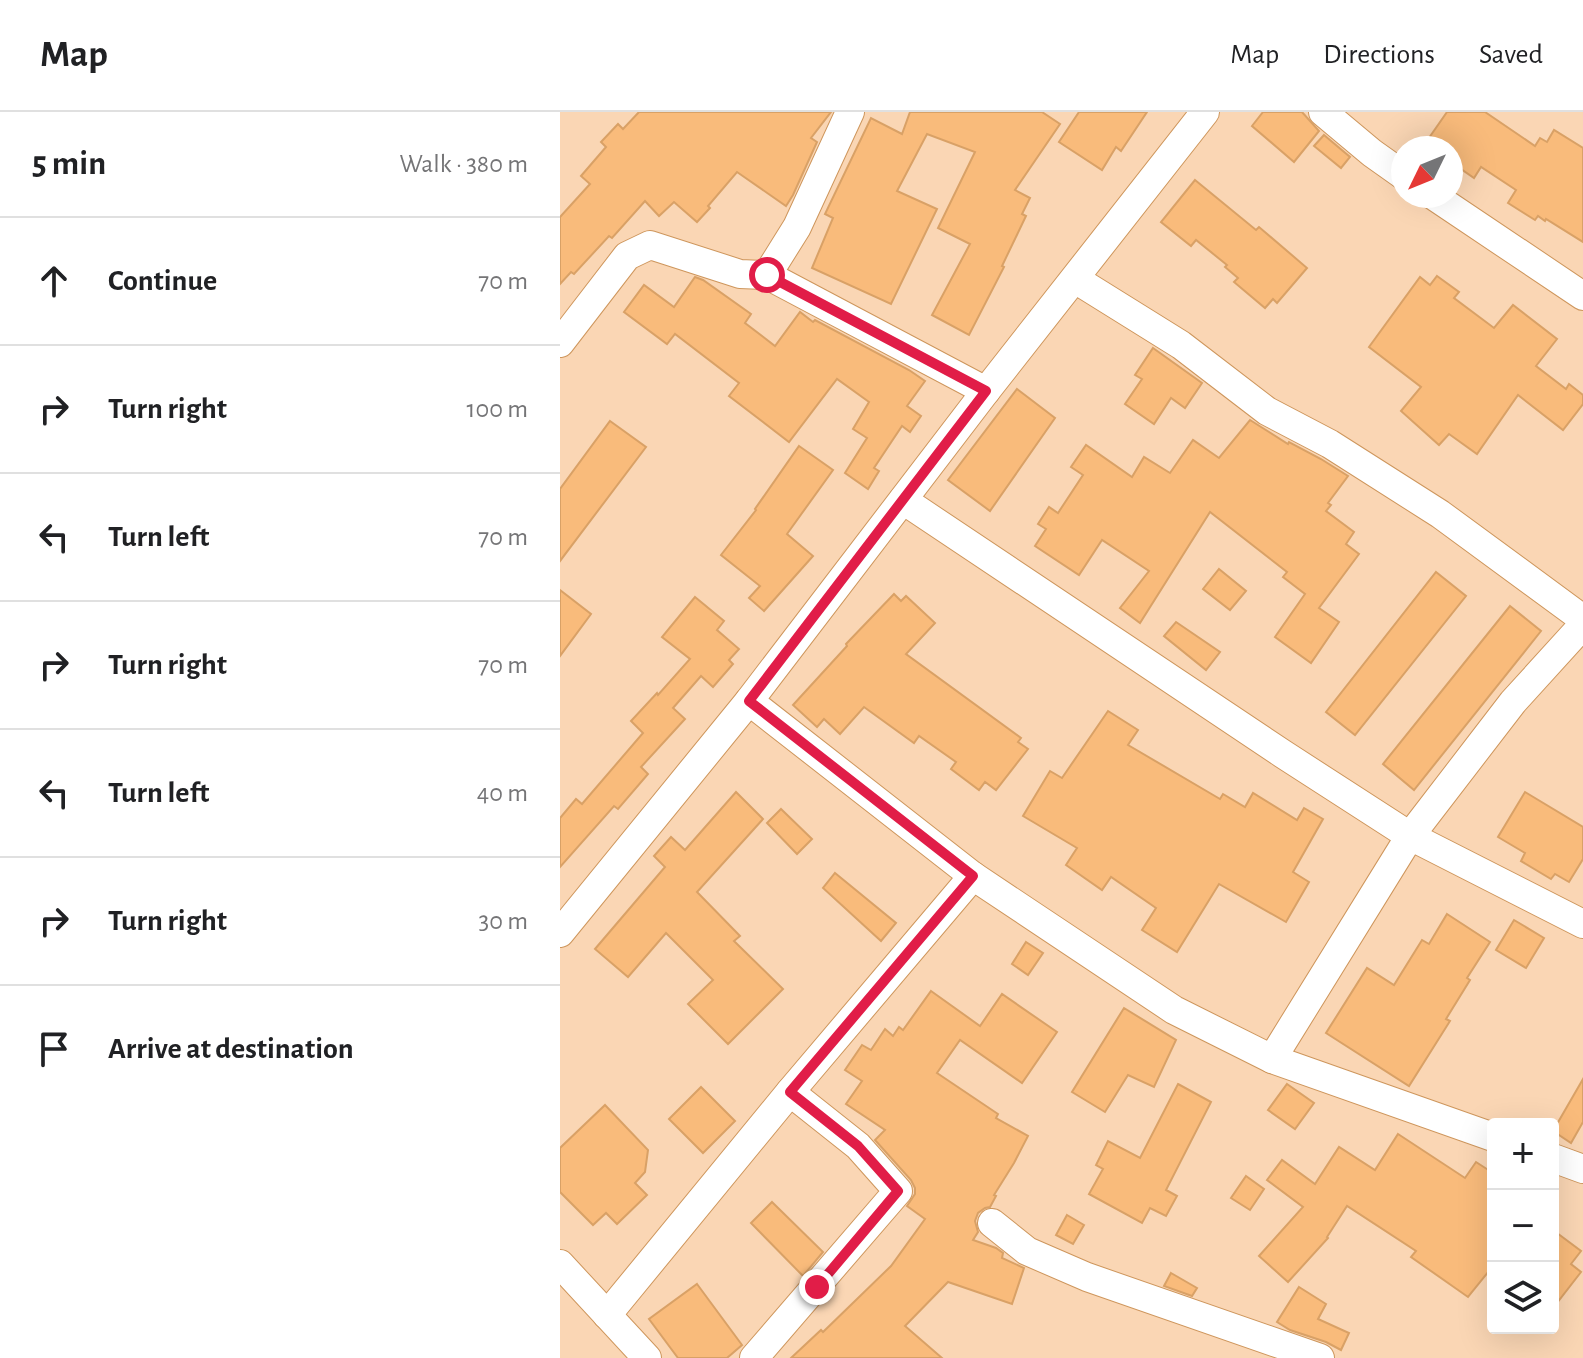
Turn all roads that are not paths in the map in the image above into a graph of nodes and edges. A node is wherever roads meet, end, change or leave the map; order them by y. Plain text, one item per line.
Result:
1 (850, 112) edge
2 (1205, 112) edge
3 (1323, 112) edge
4 (1391, 166) edge
5 (1452, 208) edge
6 (767, 275) junction
7 (1075, 279) junction
8 (1583, 296) edge
9 (560, 343) edge
10 (986, 391) junction
11 (903, 500) junction
12 (1583, 619) edge
13 (1583, 625) edge
14 (749, 701) junction
15 (1410, 836) junction
16 (973, 876) junction
17 (1583, 924) edge
18 (560, 933) edge
19 (1272, 1059) junction
20 (790, 1092) junction
21 (1487, 1135) edge
22 (1559, 1160) edge
23 (1583, 1169) edge
24 (992, 1223) dead end
25 (560, 1264) edge
26 (607, 1315) junction
27 (647, 1358) edge
28 (754, 1358) edge
29 (1320, 1358) edge

1 - 6 street
2 - 7 street
3 - 4 street
5 - 8 street
6 - 9 street
6 - 10 street
7 - 10 street
7 - 12 street
10 - 11 street
11 - 14 street
11 - 15 street
13 - 15 street
14 - 16 street
14 - 18 street
15 - 17 street
15 - 19 street
16 - 19 street
16 - 20 street
19 - 21 street
20 - 26 street
20 - 28 street
22 - 23 street
24 - 29 street
25 - 26 street
26 - 27 street

